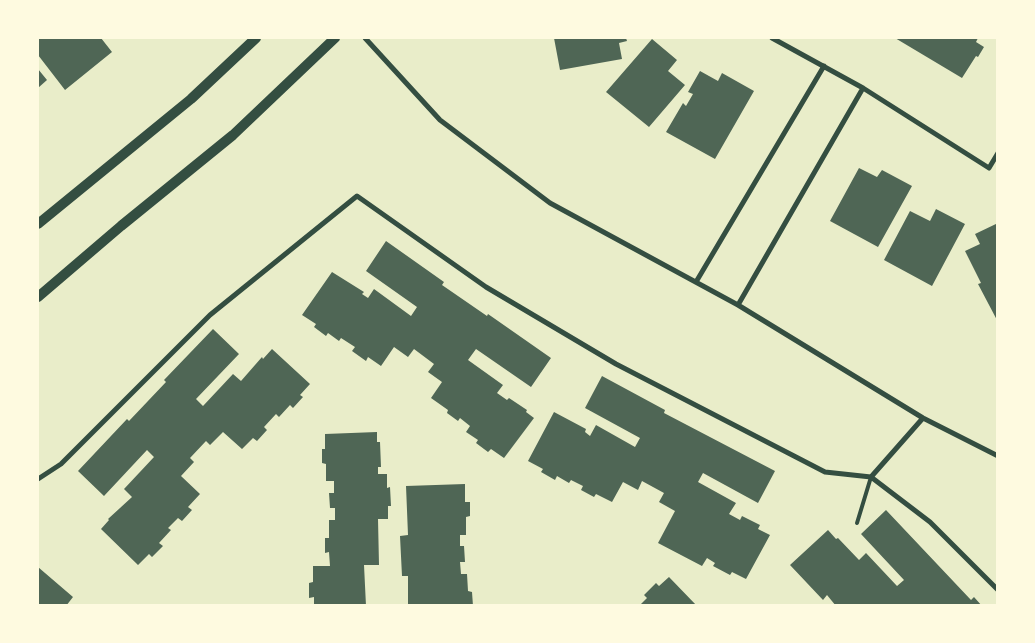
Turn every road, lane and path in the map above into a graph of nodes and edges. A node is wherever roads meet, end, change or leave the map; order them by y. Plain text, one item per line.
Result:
1 (256, 38) edge
2 (335, 38) edge
3 (365, 38) edge
4 (772, 38) edge
5 (824, 66) junction
6 (864, 88) junction
7 (998, 153) edge
8 (38, 224) edge
9 (696, 282) junction
10 (38, 297) edge
11 (738, 305) junction
12 (923, 418) junction
13 (998, 456) edge
14 (871, 477) junction
15 (38, 479) edge
16 (856, 523) dead end
17 (998, 590) edge

1 - 8 main road
2 - 10 main road
3 - 9 street
4 - 5 street
5 - 6 street
5 - 9 street
6 - 7 street
6 - 11 street
9 - 11 street
11 - 12 street
12 - 13 street
12 - 14 street
14 - 15 street
14 - 16 lane
14 - 17 street

